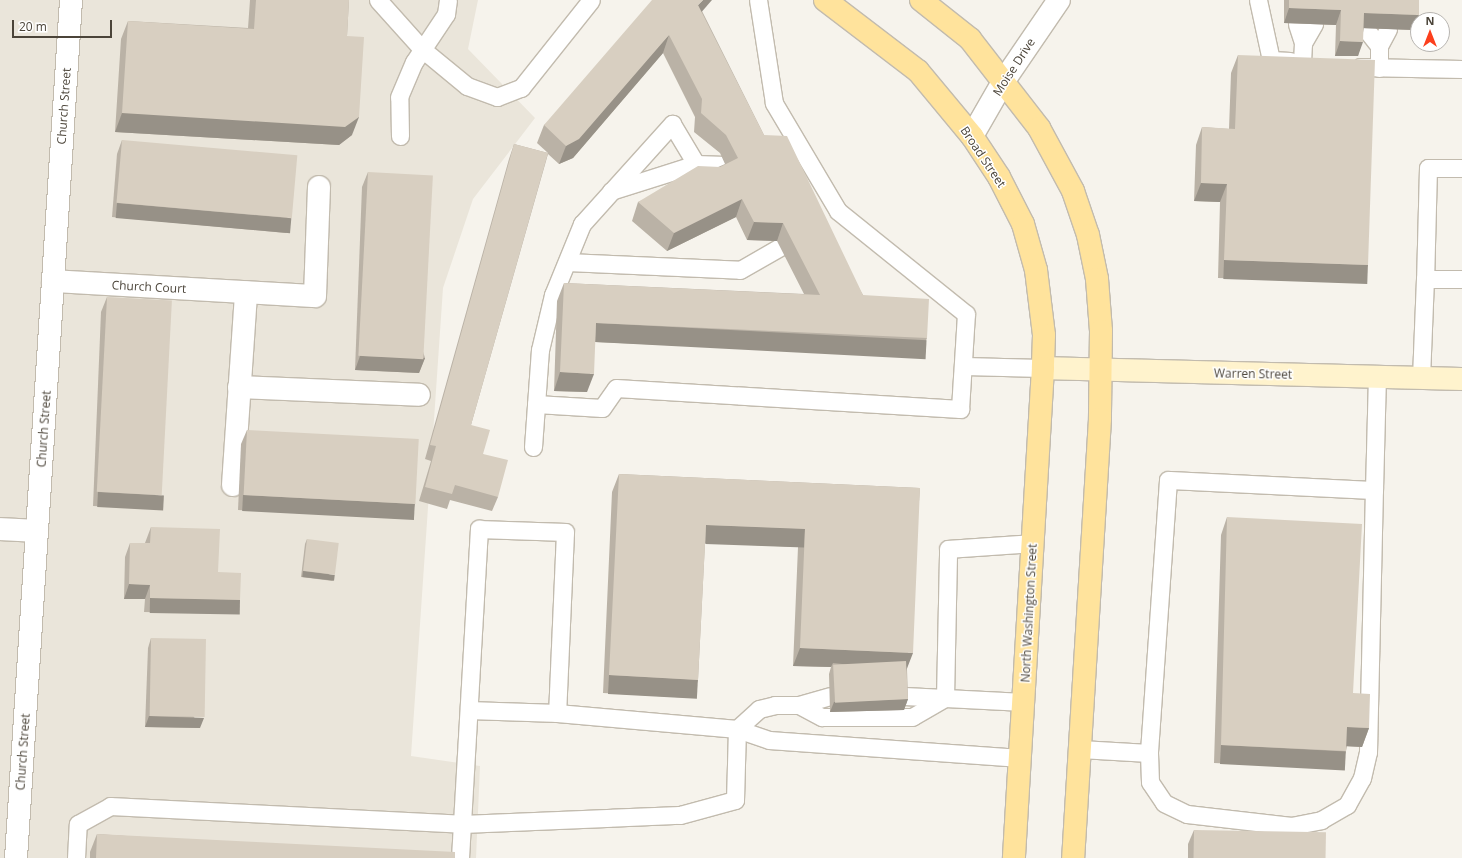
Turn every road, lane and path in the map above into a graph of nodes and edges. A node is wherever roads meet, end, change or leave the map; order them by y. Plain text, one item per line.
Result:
1 (71, 0) edge
2 (378, 0) edge
3 (448, 0) edge
4 (591, 0) edge
5 (758, 0) edge
6 (825, 0) edge
7 (921, 0) edge
8 (1059, 0) edge
9 (1258, 0) edge
10 (1297, 24) edge
11 (1314, 24) edge
12 (1365, 28) edge
13 (1388, 29) edge
14 (1303, 44) junction
15 (1379, 46) junction
16 (422, 49) junction
17 (1360, 67) edge
18 (1379, 68) junction
19 (1462, 69) edge
20 (1003, 82) junction
21 (400, 136) dead end
22 (972, 136) junction
23 (696, 164) junction
24 (726, 165) edge
25 (1462, 168) edge
26 (319, 187) dead end
27 (611, 191) junction
28 (780, 247) edge
29 (567, 262) junction
30 (1425, 279) junction
31 (1462, 279) edge
32 (53, 281) junction
33 (246, 292) junction
34 (963, 366) junction
35 (1043, 368) junction
36 (1100, 371) junction
37 (1377, 377) junction
38 (1421, 378) junction
39 (1462, 379) edge
40 (240, 387) junction
41 (419, 395) dead end
42 (536, 404) junction
43 (533, 447) dead end
44 (234, 485) dead end
45 (1374, 490) junction
46 (0, 529) edge
47 (37, 531) junction
48 (1033, 543) junction
49 (830, 696) dead end
50 (904, 696) edge
51 (945, 698) junction
52 (1024, 702) junction
53 (799, 705) junction
54 (469, 710) junction
55 (557, 713) junction
56 (738, 730) junction
57 (1080, 749) junction
58 (1149, 753) junction
59 (1020, 758) junction
60 (462, 824) junction
61 (16, 858) edge
62 (76, 858) edge
63 (460, 858) edge
64 (1014, 858) edge
65 (1073, 858) edge

1 - 32 street, Church Street
2 - 16 lane
3 - 16 lane
4 - 16 lane
5 - 34 lane
6 - 22 main road, Broad Street
7 - 20 main road
8 - 20 street, Moise Drive
9 - 14 lane
10 - 14 lane
11 - 14 lane
12 - 15 lane
13 - 15 lane
15 - 18 lane
16 - 21 lane
17 - 18 lane
18 - 19 lane
20 - 22 street, Moise Drive
20 - 36 main road
22 - 35 main road, Broad Street
23 - 24 lane
23 - 27 lane
23 - 27 lane
25 - 30 lane
26 - 33 street, Church Court
27 - 29 lane
28 - 29 lane
29 - 42 lane
30 - 31 lane
30 - 38 lane
32 - 33 street, Church Court
32 - 47 street, Church Street
33 - 40 street
34 - 35 lane
34 - 42 lane
35 - 36 street, Warren Street
35 - 48 main road, North Washington Street
36 - 37 street, Warren Street
36 - 57 main road
37 - 38 street, Warren Street
37 - 45 lane
38 - 39 street, Warren Street
40 - 41 street
40 - 44 street
42 - 43 lane
45 - 58 lane
45 - 58 lane
46 - 47 street
47 - 61 street, Church Street
48 - 51 lane
48 - 52 main road, North Washington Street
49 - 53 lane
50 - 51 lane
51 - 52 lane
51 - 53 lane
52 - 59 main road, North Washington Street
53 - 56 lane
54 - 55 lane
54 - 55 lane
54 - 60 lane
55 - 56 lane
56 - 59 lane
56 - 60 lane
57 - 58 lane
57 - 65 main road
59 - 64 main road, North Washington Street
60 - 62 lane
60 - 63 lane

